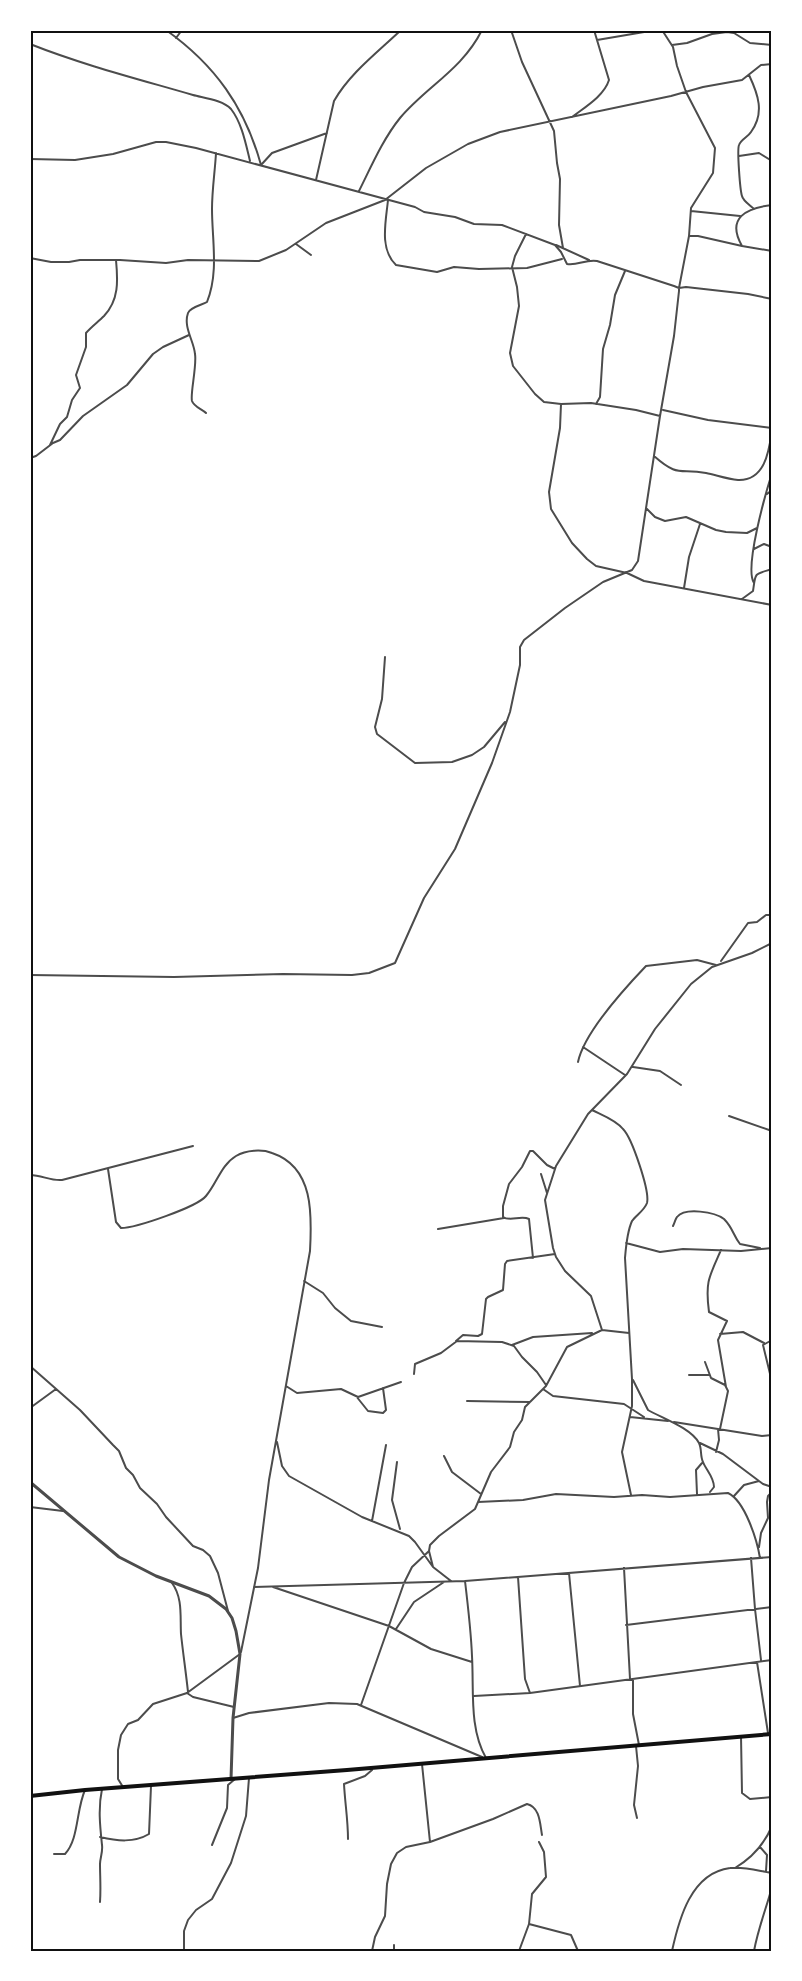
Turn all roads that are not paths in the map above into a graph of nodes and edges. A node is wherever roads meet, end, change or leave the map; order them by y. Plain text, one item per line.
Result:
1 (166, 30) edge
2 (182, 30) edge
3 (401, 30) edge
4 (482, 30) edge
5 (511, 30) edge
6 (594, 30) edge
7 (656, 30) edge
8 (662, 30) edge
9 (731, 31) edge
10 (176, 38) junction
11 (597, 40) junction
12 (30, 44) edge
13 (672, 45) junction
14 (772, 45) edge
15 (772, 64) edge
16 (749, 75) junction
17 (686, 92) junction
18 (572, 117) junction
19 (551, 122) junction
20 (327, 133) junction
21 (216, 153) junction
22 (738, 156) junction
23 (30, 159) edge
24 (772, 161) edge
25 (250, 162) junction
26 (261, 165) junction
27 (316, 180) junction
28 (359, 191) junction
29 (387, 200) junction
30 (747, 204) junction
31 (772, 205) edge
32 (754, 209) junction
33 (691, 211) junction
34 (747, 212) junction
35 (740, 216) junction
36 (527, 233) junction
37 (689, 236) junction
38 (296, 244) junction
39 (555, 245) junction
40 (742, 246) junction
41 (563, 248) junction
42 (772, 251) edge
43 (311, 255) dead end
44 (30, 258) edge
45 (563, 259) junction
46 (116, 260) junction
47 (214, 260) junction
48 (589, 260) junction
49 (512, 268) junction
50 (625, 272) junction
51 (679, 288) junction
52 (772, 299) edge
53 (189, 335) junction
54 (561, 404) junction
55 (596, 404) junction
56 (662, 409) junction
57 (206, 413) dead end
58 (660, 416) junction
59 (772, 429) edge
60 (50, 445) junction
61 (654, 456) junction
62 (30, 458) edge
63 (772, 473) edge
64 (772, 490) edge
65 (765, 496) junction
66 (646, 508) junction
67 (700, 524) junction
68 (757, 528) junction
69 (772, 547) edge
70 (754, 549) junction
71 (772, 569) edge
72 (627, 573) junction
73 (753, 583) junction
74 (684, 588) junction
75 (741, 600) junction
76 (772, 605) edge
77 (385, 657) dead end
78 (507, 720) junction
79 (772, 915) edge
80 (772, 943) edge
81 (718, 965) junction
82 (30, 975) edge
83 (583, 1047) junction
84 (578, 1062) dead end
85 (633, 1066) junction
86 (626, 1076) junction
87 (681, 1085) dead end
88 (592, 1110) junction
89 (729, 1116) dead end
90 (772, 1131) edge
91 (193, 1146) dead end
92 (108, 1169) junction
93 (555, 1169) junction
94 (541, 1174) dead end
95 (30, 1176) edge
96 (547, 1193) junction
97 (504, 1218) junction
98 (673, 1226) dead end
99 (438, 1229) dead end
100 (626, 1243) junction
101 (772, 1248) edge
102 (763, 1249) junction
103 (721, 1250) junction
104 (555, 1254) junction
105 (533, 1258) junction
106 (772, 1280) edge
107 (304, 1281) junction
108 (771, 1304) edge
109 (382, 1327) dead end
110 (602, 1330) junction
111 (594, 1333) junction
112 (630, 1333) junction
113 (720, 1334) junction
114 (772, 1340) edge
115 (454, 1342) junction
116 (764, 1343) junction
117 (512, 1345) junction
118 (705, 1362) dead end
119 (30, 1366) edge
120 (414, 1374) dead end
121 (689, 1375) dead end
122 (709, 1375) junction
123 (632, 1379) junction
124 (401, 1382) dead end
125 (772, 1382) edge
126 (286, 1386) junction
127 (546, 1386) junction
128 (726, 1387) junction
129 (383, 1388) junction
130 (56, 1389) junction
131 (543, 1389) junction
132 (356, 1396) junction
133 (467, 1401) dead end
134 (530, 1402) junction
135 (632, 1407) junction
136 (30, 1408) edge
137 (630, 1417) junction
138 (644, 1418) junction
139 (671, 1422) junction
140 (719, 1429) junction
141 (772, 1435) edge
142 (276, 1439) junction
143 (698, 1442) junction
144 (386, 1445) dead end
145 (716, 1452) junction
146 (444, 1456) dead end
147 (397, 1462) dead end
148 (703, 1462) junction
149 (759, 1480) junction
150 (30, 1482) edge
151 (772, 1487) edge
152 (772, 1492) edge
153 (482, 1494) junction
154 (697, 1494) junction
155 (707, 1494) junction
156 (631, 1495) junction
157 (734, 1496) junction
158 (478, 1502) junction
159 (30, 1508) edge
160 (65, 1512) junction
161 (372, 1521) junction
162 (401, 1531) junction
163 (758, 1550) junction
164 (429, 1551) junction
165 (424, 1554) junction
166 (772, 1557) edge
167 (752, 1558) junction
168 (760, 1558) junction
169 (433, 1567) junction
170 (624, 1568) junction
171 (569, 1573) junction
172 (518, 1577) junction
173 (170, 1581) junction
174 (445, 1581) junction
175 (452, 1581) junction
176 (465, 1581) junction
177 (404, 1583) junction
178 (270, 1586) junction
179 (254, 1587) junction
180 (772, 1607) edge
181 (755, 1609) junction
182 (229, 1614) junction
183 (389, 1626) junction
184 (626, 1626) junction
185 (396, 1629) junction
186 (240, 1654) junction
187 (772, 1660) edge
188 (472, 1662) junction
189 (759, 1662) junction
190 (239, 1663) junction
191 (632, 1678) junction
192 (580, 1686) junction
193 (188, 1692) junction
194 (530, 1693) junction
195 (474, 1696) junction
196 (361, 1705) junction
197 (234, 1707) junction
198 (233, 1718) junction
199 (770, 1734) edge
200 (741, 1736) junction
201 (637, 1745) junction
202 (485, 1758) junction
203 (422, 1764) junction
204 (374, 1768) junction
205 (249, 1778) junction
206 (233, 1779) junction
207 (151, 1786) junction
208 (123, 1787) junction
209 (102, 1789) junction
210 (85, 1790) junction
211 (30, 1796) edge
212 (772, 1797) edge
213 (637, 1818) dead end
214 (772, 1826) edge
215 (542, 1834) dead end
216 (100, 1837) junction
217 (348, 1839) dead end
218 (430, 1842) junction
219 (540, 1842) dead end
220 (212, 1845) dead end
221 (760, 1847) junction
222 (54, 1854) dead end
223 (735, 1868) junction
224 (766, 1872) junction
225 (772, 1872) edge
226 (772, 1887) edge
227 (100, 1902) dead end
228 (529, 1924) junction
229 (393, 1946) dead end
230 (184, 1951) edge
231 (372, 1951) edge
232 (394, 1951) edge
233 (519, 1951) edge
234 (578, 1951) edge
235 (672, 1951) edge
236 (754, 1951) edge

1 - 10 street
2 - 10 street
3 - 20 street
4 - 28 street
5 - 19 street
6 - 11 street
7 - 11 street
8 - 13 street
9 - 13 street
9 - 14 street
10 - 26 street
11 - 18 street
12 - 25 street
13 - 17 street
15 - 16 street
16 - 17 street
16 - 22 street
17 - 18 street
17 - 33 street
18 - 19 street
19 - 29 street
19 - 41 street
20 - 26 street
20 - 27 street
21 - 23 street
21 - 25 street
21 - 47 street
22 - 24 street
22 - 30 street
25 - 26 street
26 - 27 street
27 - 28 street
28 - 29 street
29 - 36 street
29 - 38 street
29 - 49 street
30 - 32 street
30 - 34 street
31 - 32 street
32 - 34 street
33 - 35 street
33 - 37 street
34 - 35 street
35 - 40 street
36 - 39 street
36 - 49 street
37 - 40 street
37 - 51 street
38 - 43 street
38 - 47 street
39 - 41 street
39 - 45 street
40 - 42 street
41 - 48 street
44 - 46 street
45 - 48 street
45 - 49 street
46 - 47 street
46 - 60 street
47 - 53 street
48 - 50 street
49 - 54 street
50 - 51 street
50 - 55 street
51 - 52 street
51 - 56 street
53 - 57 street
53 - 60 street
54 - 55 street
54 - 72 street
55 - 58 street
56 - 58 street
56 - 59 street
58 - 61 street
59 - 61 street
60 - 62 street
61 - 66 street
63 - 65 street
64 - 65 street
65 - 68 street
66 - 67 street
66 - 72 street
67 - 68 street
67 - 74 street
68 - 70 street
69 - 70 street
70 - 73 street
71 - 73 street
72 - 74 street
72 - 78 street
73 - 75 street
74 - 75 street
75 - 76 street
77 - 78 street
78 - 82 street
79 - 81 street
80 - 81 street
81 - 83 street
81 - 85 street
83 - 84 street
83 - 86 street
85 - 86 street
85 - 87 street
86 - 88 street
88 - 93 street
88 - 100 street
89 - 90 street
91 - 92 street
92 - 95 street
92 - 107 street
93 - 96 street
93 - 97 street
94 - 96 street
96 - 104 street
97 - 99 street
97 - 105 street
98 - 102 street
100 - 103 street
100 - 112 street
101 - 102 street
102 - 103 street
103 - 113 street
104 - 105 street
104 - 110 street
105 - 115 street
106 - 108 street
107 - 109 street
107 - 126 street
110 - 111 street
110 - 112 street
111 - 117 street
111 - 127 street
112 - 123 street
113 - 116 street
113 - 128 street
114 - 116 street
115 - 117 street
115 - 120 street
116 - 125 street
117 - 127 street
118 - 122 street
119 - 130 street
121 - 122 street
122 - 128 street
123 - 135 street
123 - 139 street
124 - 129 street
126 - 132 street
126 - 142 street
127 - 131 street
128 - 140 street
129 - 132 street
129 - 132 street
130 - 136 street
130 - 182 street
131 - 134 street
131 - 135 street
133 - 134 street
134 - 153 street
135 - 137 street
135 - 138 street
137 - 138 street
137 - 156 street
138 - 139 street
139 - 140 street
139 - 143 street
140 - 141 street
140 - 145 street
142 - 161 street
142 - 179 street
143 - 145 street
143 - 148 street
144 - 161 street
145 - 149 street
146 - 153 street
147 - 162 street
148 - 154 street
148 - 155 street
149 - 151 street
149 - 157 street
150 - 160 street
152 - 163 street
153 - 158 street
154 - 155 street
154 - 156 street
155 - 157 street
156 - 158 street
157 - 163 street
158 - 164 street
159 - 160 street
160 - 173 street
161 - 162 street
162 - 165 street
163 - 168 street
164 - 165 street
164 - 169 street
165 - 169 street
165 - 177 street
166 - 168 street
167 - 168 street
167 - 170 street
167 - 181 street
169 - 175 street
170 - 171 street
170 - 184 street
171 - 172 street
171 - 192 street
172 - 176 street
172 - 194 street
173 - 182 street
173 - 193 street
174 - 175 street
174 - 177 street
174 - 185 street
175 - 176 street
176 - 188 street
177 - 178 street
177 - 183 street
178 - 179 street
178 - 183 street
179 - 190 street
180 - 181 street
181 - 184 street
181 - 189 street
182 - 186 street
183 - 185 street
183 - 196 street
184 - 191 street
185 - 188 street
186 - 190 street
186 - 193 street
187 - 189 street
188 - 195 street
189 - 191 street
189 - 199 street
190 - 197 street
191 - 192 street
191 - 201 street
192 - 194 street
193 - 197 street
193 - 208 street
194 - 195 street
195 - 202 street
196 - 198 street
196 - 202 street
197 - 198 street
198 - 206 street
199 - 200 main road
200 - 201 main road
200 - 212 street
201 - 202 main road
201 - 213 street
202 - 203 main road
203 - 204 main road
203 - 218 street
204 - 205 main road
204 - 217 street
205 - 206 main road
205 - 230 street
206 - 207 main road
206 - 220 street
207 - 208 main road
207 - 216 street
208 - 209 main road
209 - 210 main road
209 - 216 street
210 - 211 main road
210 - 222 street
214 - 221 street
215 - 218 street
216 - 227 street
218 - 231 street
219 - 228 street
221 - 223 street
221 - 224 street
223 - 224 street
223 - 235 street
224 - 225 street
226 - 236 street
228 - 233 street
228 - 234 street
229 - 232 street

